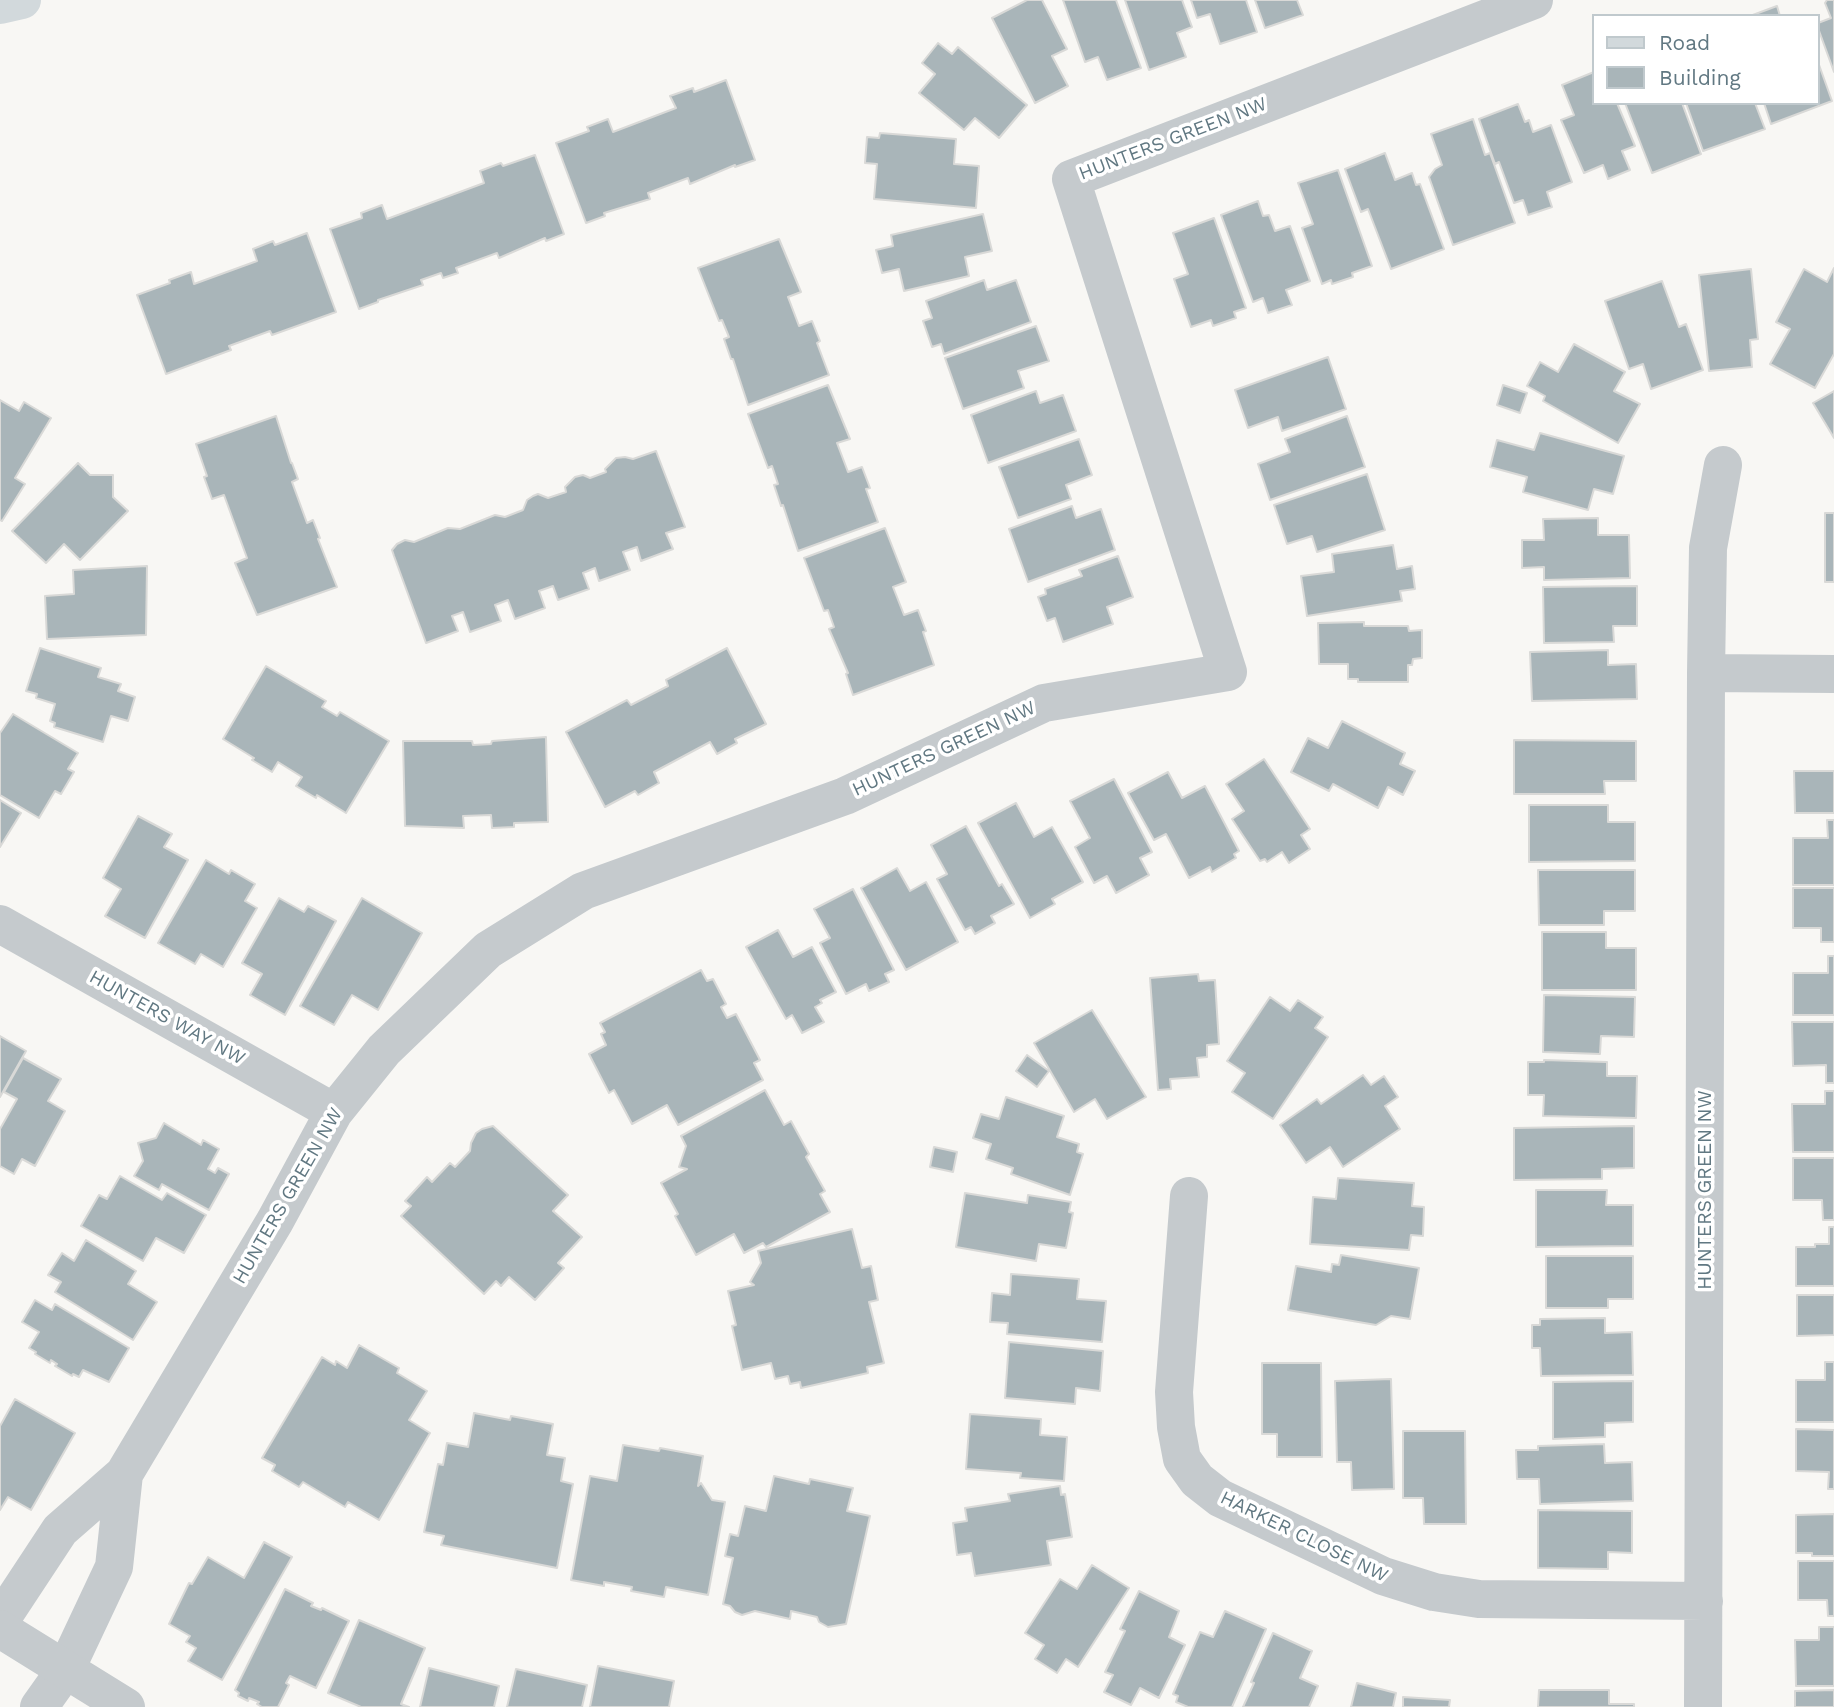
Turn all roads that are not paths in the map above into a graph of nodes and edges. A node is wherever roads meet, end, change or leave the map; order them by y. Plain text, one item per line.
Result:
1 (23, 0) edge
2 (1534, 0) edge
3 (0, 5) edge
4 (1723, 465) dead end
5 (1706, 673) junction
6 (1834, 674) edge
7 (0, 924) edge
8 (334, 1112) junction
9 (1189, 1196) dead end
10 (124, 1474) junction
11 (1704, 1601) junction
12 (0, 1621) edge
13 (0, 1629) edge
14 (66, 1669) junction
15 (39, 1707) edge
16 (126, 1707) edge
17 (1703, 1707) edge

1 - 3 main road
2 - 8 street, HUNTERS GREEN NW
4 - 5 street, HUNTERS GREEN NW
5 - 6 street
5 - 11 street, HUNTERS GREEN NW
7 - 8 street, HUNTERS WAY NW
8 - 10 street, HUNTERS GREEN NW
9 - 11 street, HARKER CLOSE NW
10 - 12 street, HUNTERS GREEN NW
10 - 14 street, HUNTERS GREEN NW
11 - 17 street, HUNTERS GREEN NW
13 - 14 street
14 - 15 street, HUNTERS GREEN NW
14 - 16 street

